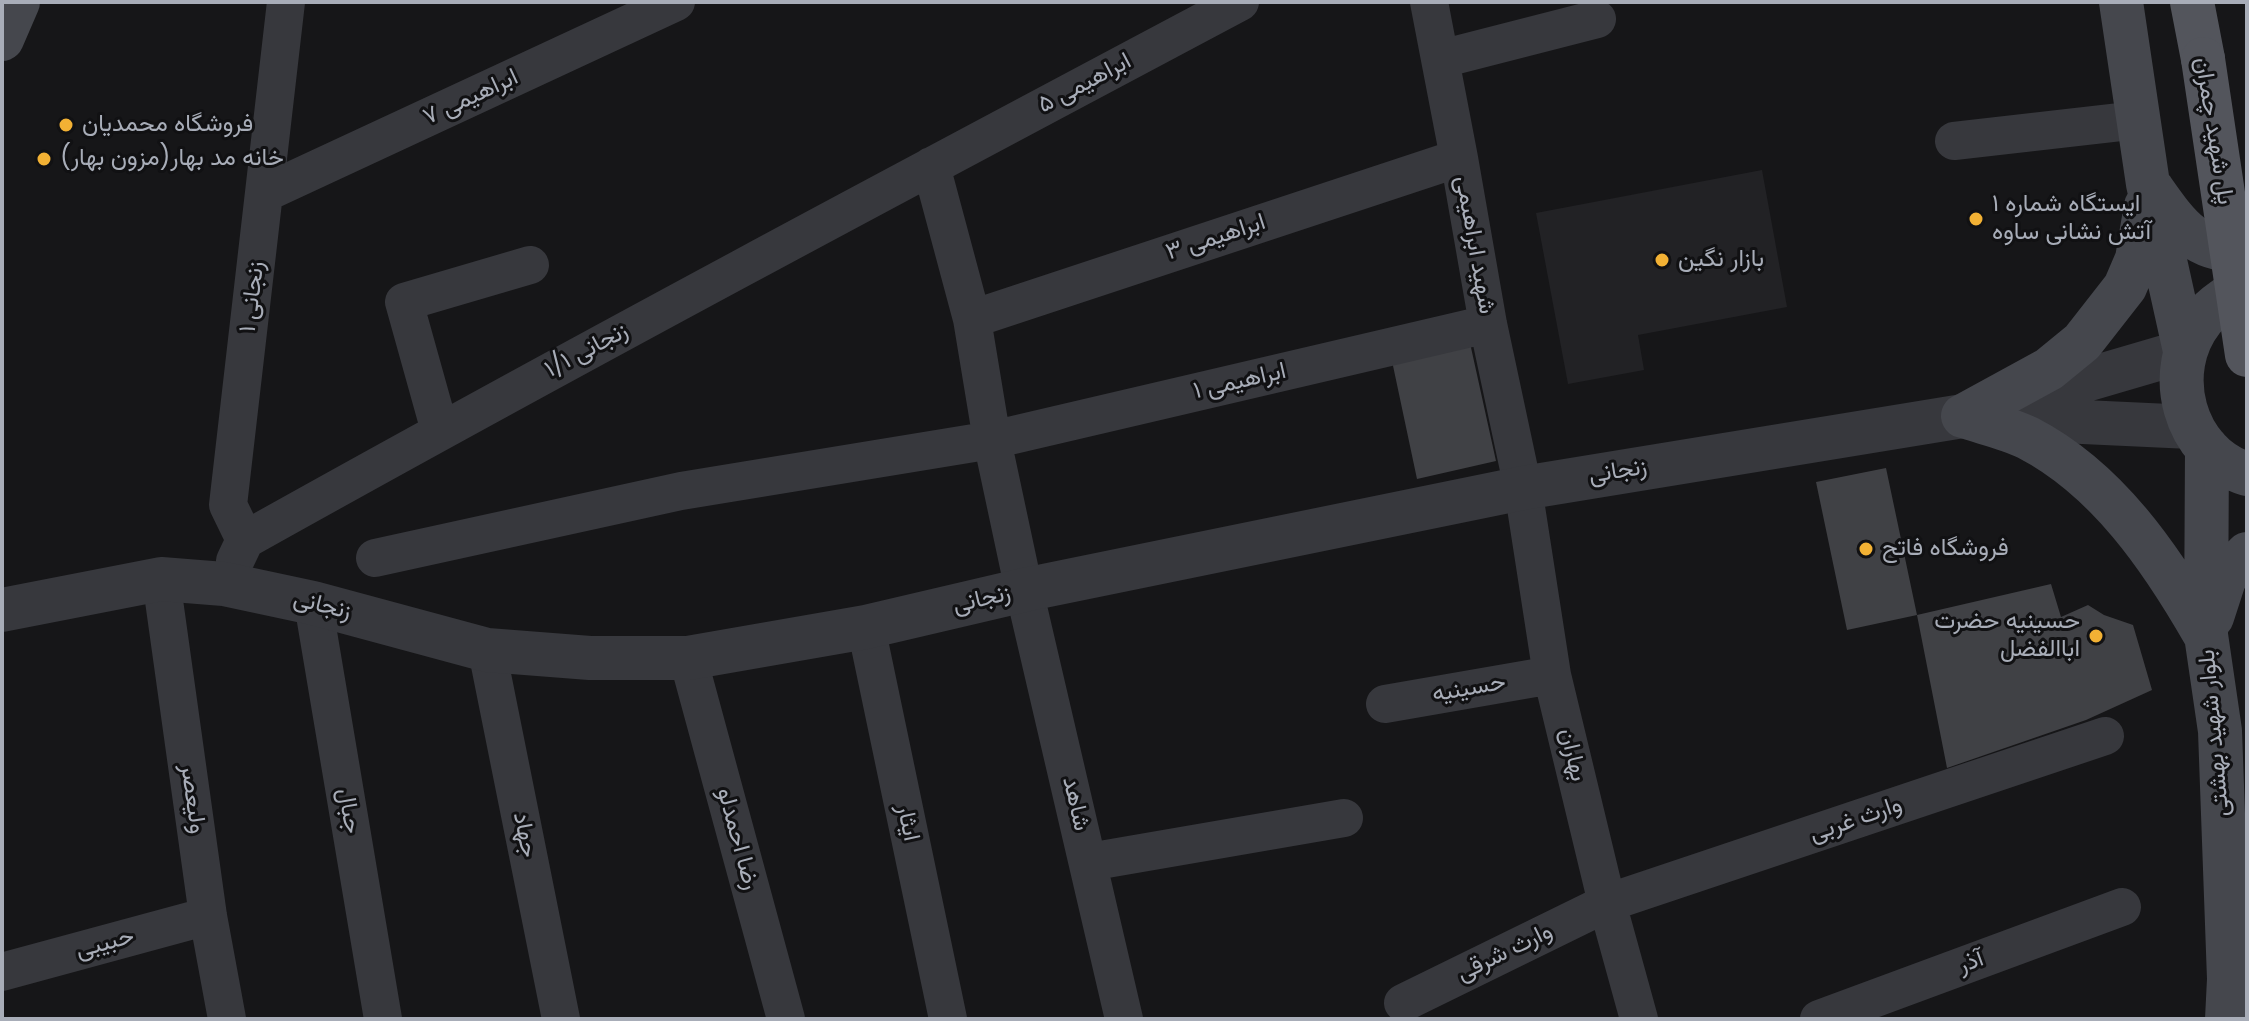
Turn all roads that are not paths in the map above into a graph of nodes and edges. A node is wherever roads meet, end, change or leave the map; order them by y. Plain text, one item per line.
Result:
1 (18, 2) edge
2 (286, 2) edge
3 (1240, 2) edge
4 (1429, 2) edge
5 (2121, 2) edge
6 (2192, 2) edge
7 (656, 7) edge
8 (1597, 19) dead end
9 (2, 39) edge
10 (1441, 59) junction
11 (2138, 120) junction
12 (1954, 141) dead end
13 (1459, 158) junction
14 (931, 166) junction
15 (2148, 184) junction
16 (265, 193) junction
17 (2247, 250) edge
18 (530, 265) dead end
19 (2247, 287) edge
20 (972, 319) junction
21 (1488, 324) junction
22 (2185, 351) junction
23 (2247, 355) edge
24 (1963, 416) junction
25 (440, 431) junction
26 (2199, 437) junction
27 (992, 440) junction
28 (2247, 474) edge
29 (1523, 488) junction
30 (245, 540) junction
31 (2247, 554) edge
32 (375, 558) dead end
33 (161, 579) junction
34 (224, 584) junction
35 (1024, 590) junction
36 (313, 603) junction
37 (2, 610) edge
38 (866, 627) junction
39 (2206, 635) junction
40 (487, 650) junction
41 (688, 658) junction
42 (1552, 675) junction
43 (1385, 704) dead end
44 (2105, 736) dead end
45 (1344, 818) dead end
46 (1089, 862) junction
47 (1607, 903) junction
48 (2122, 907) dead end
49 (208, 916) junction
50 (2, 972) edge
51 (1403, 1003) dead end
52 (227, 1019) edge
53 (383, 1019) edge
54 (561, 1019) edge
55 (786, 1019) edge
56 (948, 1019) edge
57 (1124, 1019) edge
58 (1639, 1019) edge
59 (1819, 1019) edge
60 (2227, 1019) edge

1 - 9 main road
2 - 16 street, زنجانی ۱
3 - 14 street, ابراهیمی ۵
4 - 10 street, شهید ابراهیمی
5 - 11 main road
6 - 23 main road, پل شهید چمران, bridge
7 - 16 street, ابراهیمی ۷
8 - 10 street
10 - 13 street, شهید ابراهیمی
11 - 12 street
11 - 15 main road
13 - 20 street, ابراهیمی ۳
13 - 21 street, شهید ابراهیمی
14 - 20 street, شاهد
14 - 25 street, زنجانی ۱/۱
15 - 17 main road
15 - 22 main road
15 - 24 main road
16 - 30 street, زنجانی ۱
18 - 25 street
19 - 22 main road
20 - 27 street, شاهد
21 - 27 street, ابراهیمی ۱
21 - 29 street, شهید ابراهیمی
22 - 24 street
22 - 26 main road, بلوار شهید بهشتی
24 - 26 street
24 - 29 street, زنجانی
24 - 39 main road
25 - 30 street, زنجانی ۱/۱
26 - 28 main road
26 - 39 main road, بلوار شهید بهشتی
27 - 32 street, ابراهیمی ۱
27 - 35 street, شاهد
29 - 35 street, زنجانی
29 - 42 street, بهاران
30 - 34 street
31 - 39 main road
33 - 34 street, زنجانی
33 - 37 street, زنجانی
33 - 49 street, ولیعصر
34 - 36 street, زنجانی
35 - 38 street, زنجانی
35 - 46 street, شاهد
36 - 40 street, زنجانی
36 - 53 street, جبال
38 - 41 street, زنجانی
38 - 56 street, ایثار
39 - 60 main road, بلوار شهید بهشتی
40 - 41 street, زنجانی
40 - 54 street, جهاد
41 - 55 street, رضا احمدلو
42 - 43 street, حسینیه
42 - 47 street, بهاران
44 - 47 street, وارث غربی
45 - 46 street
46 - 57 street, شاهد
47 - 51 street, وارث شرقی
47 - 58 street, بهاران
48 - 59 street, آذر
49 - 50 street, حبیبی
49 - 52 street, ولیعصر

